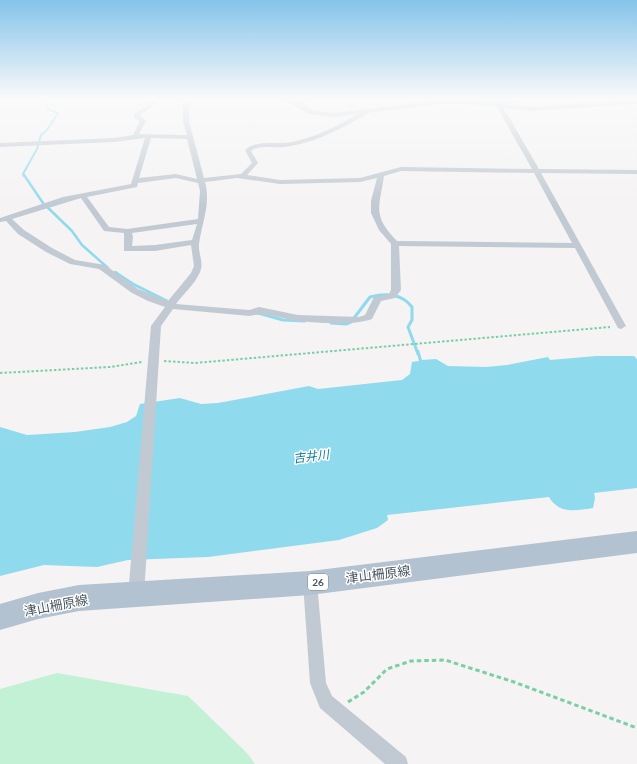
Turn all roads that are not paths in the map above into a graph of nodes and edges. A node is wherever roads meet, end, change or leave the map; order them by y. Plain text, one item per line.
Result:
1 (319, 135) edge
2 (516, 135) edge
3 (135, 136) joint
4 (148, 137) junction
5 (190, 137) joint
6 (0, 145) edge
7 (537, 171) junction
8 (637, 172) edge
9 (381, 174) junction
10 (243, 176) junction
11 (201, 180) junction
12 (135, 182) junction
13 (82, 195) junction
14 (4, 219) edge
15 (200, 221) junction
16 (127, 231) junction
17 (195, 242) junction
18 (395, 243) junction
19 (578, 246) junction
20 (170, 306) junction
21 (621, 326) road end
22 (637, 542) edge
23 (310, 583) junction
24 (136, 594) junction
25 (0, 617) edge
26 (399, 764) edge

1 - 10 street
2 - 7 street
3 - 4 street
3 - 6 street
4 - 5 street
4 - 12 street
5 - 11 street
7 - 8 street
7 - 9 street
7 - 19 street
9 - 10 street
9 - 18 street
10 - 11 street
11 - 12 street
11 - 15 street
12 - 13 street
13 - 14 street
13 - 16 street
14 - 20 street
15 - 16 street
15 - 17 street
16 - 17 street
17 - 20 street
18 - 19 street
18 - 20 street
19 - 21 street
20 - 24 street
22 - 23 main road, 津山柵原線 / 26
23 - 24 main road, 津山柵原線 / 26
23 - 26 street
24 - 25 main road, 津山柵原線 / 26

